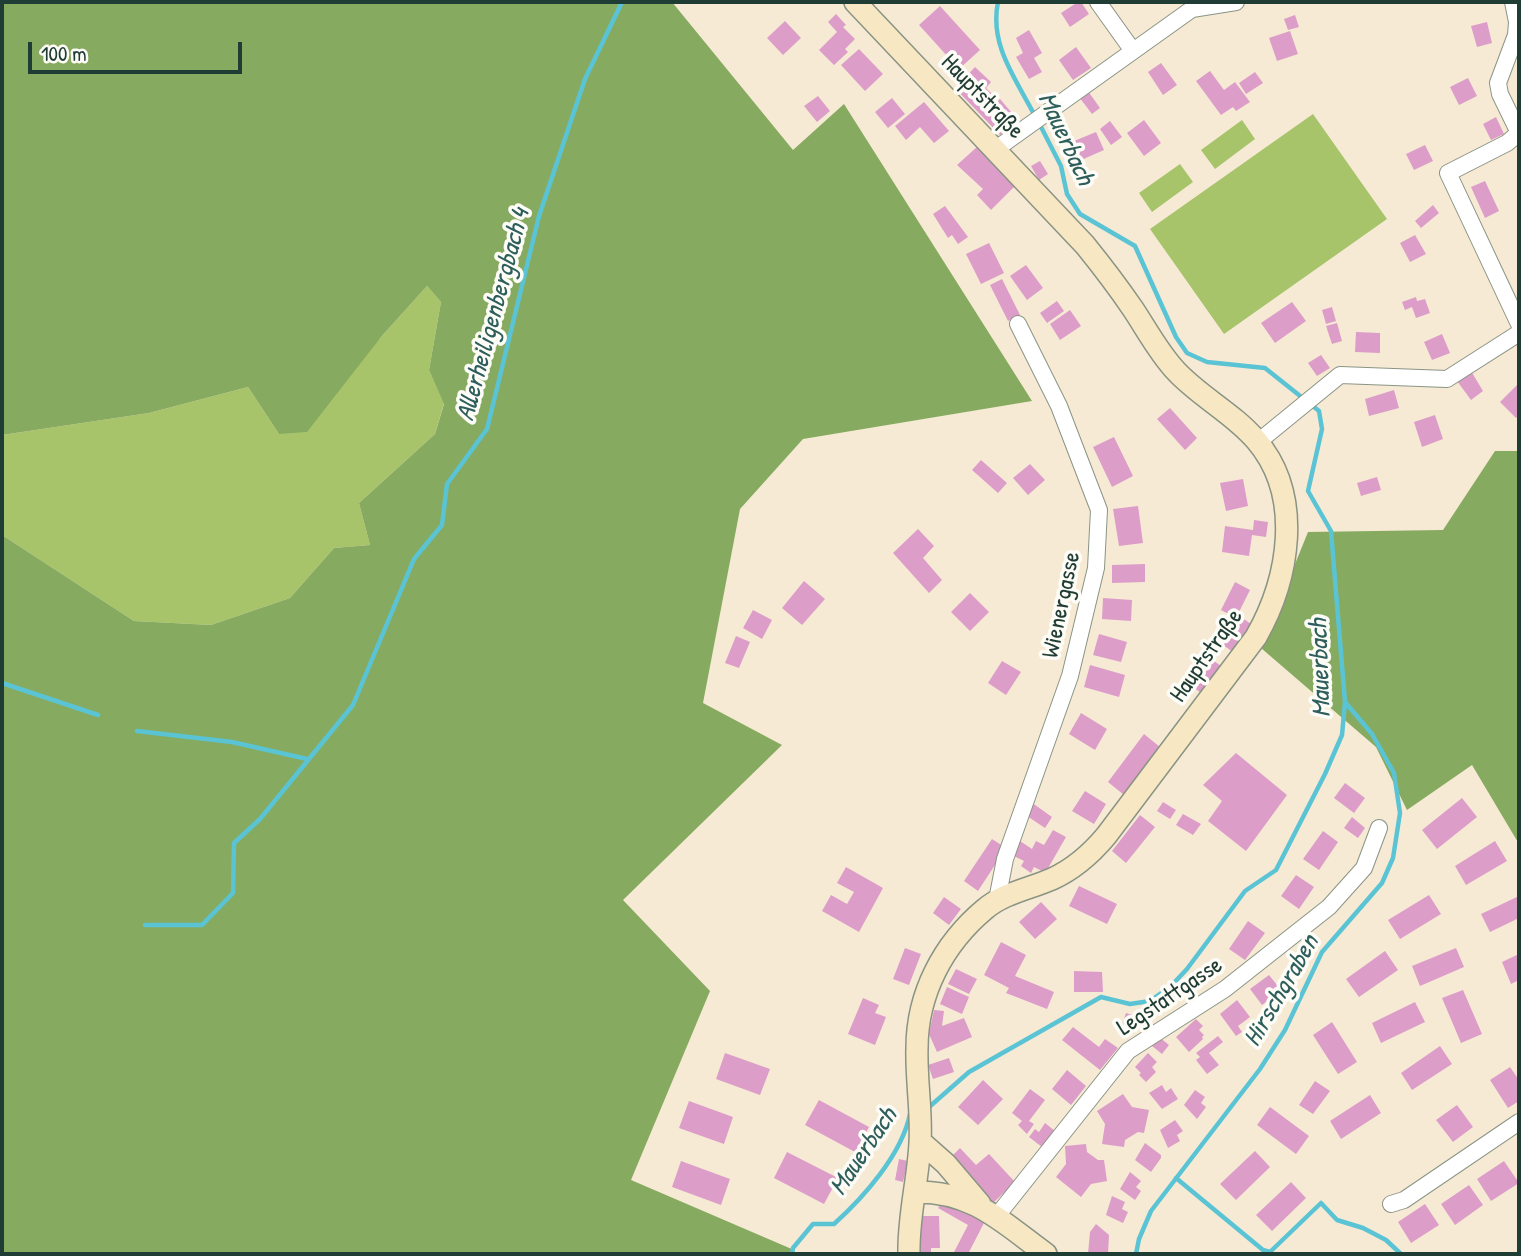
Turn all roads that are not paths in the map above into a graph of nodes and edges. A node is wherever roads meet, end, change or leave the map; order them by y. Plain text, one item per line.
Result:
1 (855, 2) edge
2 (1098, 2) edge
3 (1236, 2) edge
4 (1513, 2) edge
5 (1133, 51) junction
6 (1519, 133) edge
7 (996, 149) junction
8 (1018, 324) dead end
9 (1519, 324) edge
10 (1519, 333) edge
11 (1258, 442) junction
12 (1379, 828) dead end
13 (997, 900) junction
14 (1519, 1122) edge
15 (920, 1141) junction
16 (915, 1192) junction
17 (1391, 1204) dead end
18 (990, 1212) junction
19 (909, 1254) edge
20 (1046, 1254) edge

1 - 7 main road, Hauptstraße
2 - 5 street
3 - 5 street
4 - 6 street
5 - 7 street
6 - 9 street
7 - 11 main road, Hauptstraße
8 - 13 street, Wienergasse
10 - 11 street
11 - 13 main road, Hauptstraße
12 - 18 street, Legstattgasse
13 - 15 main road, Hauptstraße
14 - 17 street
15 - 16 main road, Hauptstraße
15 - 18 main road
16 - 18 main road
16 - 19 main road, Hauptstraße
18 - 20 main road

